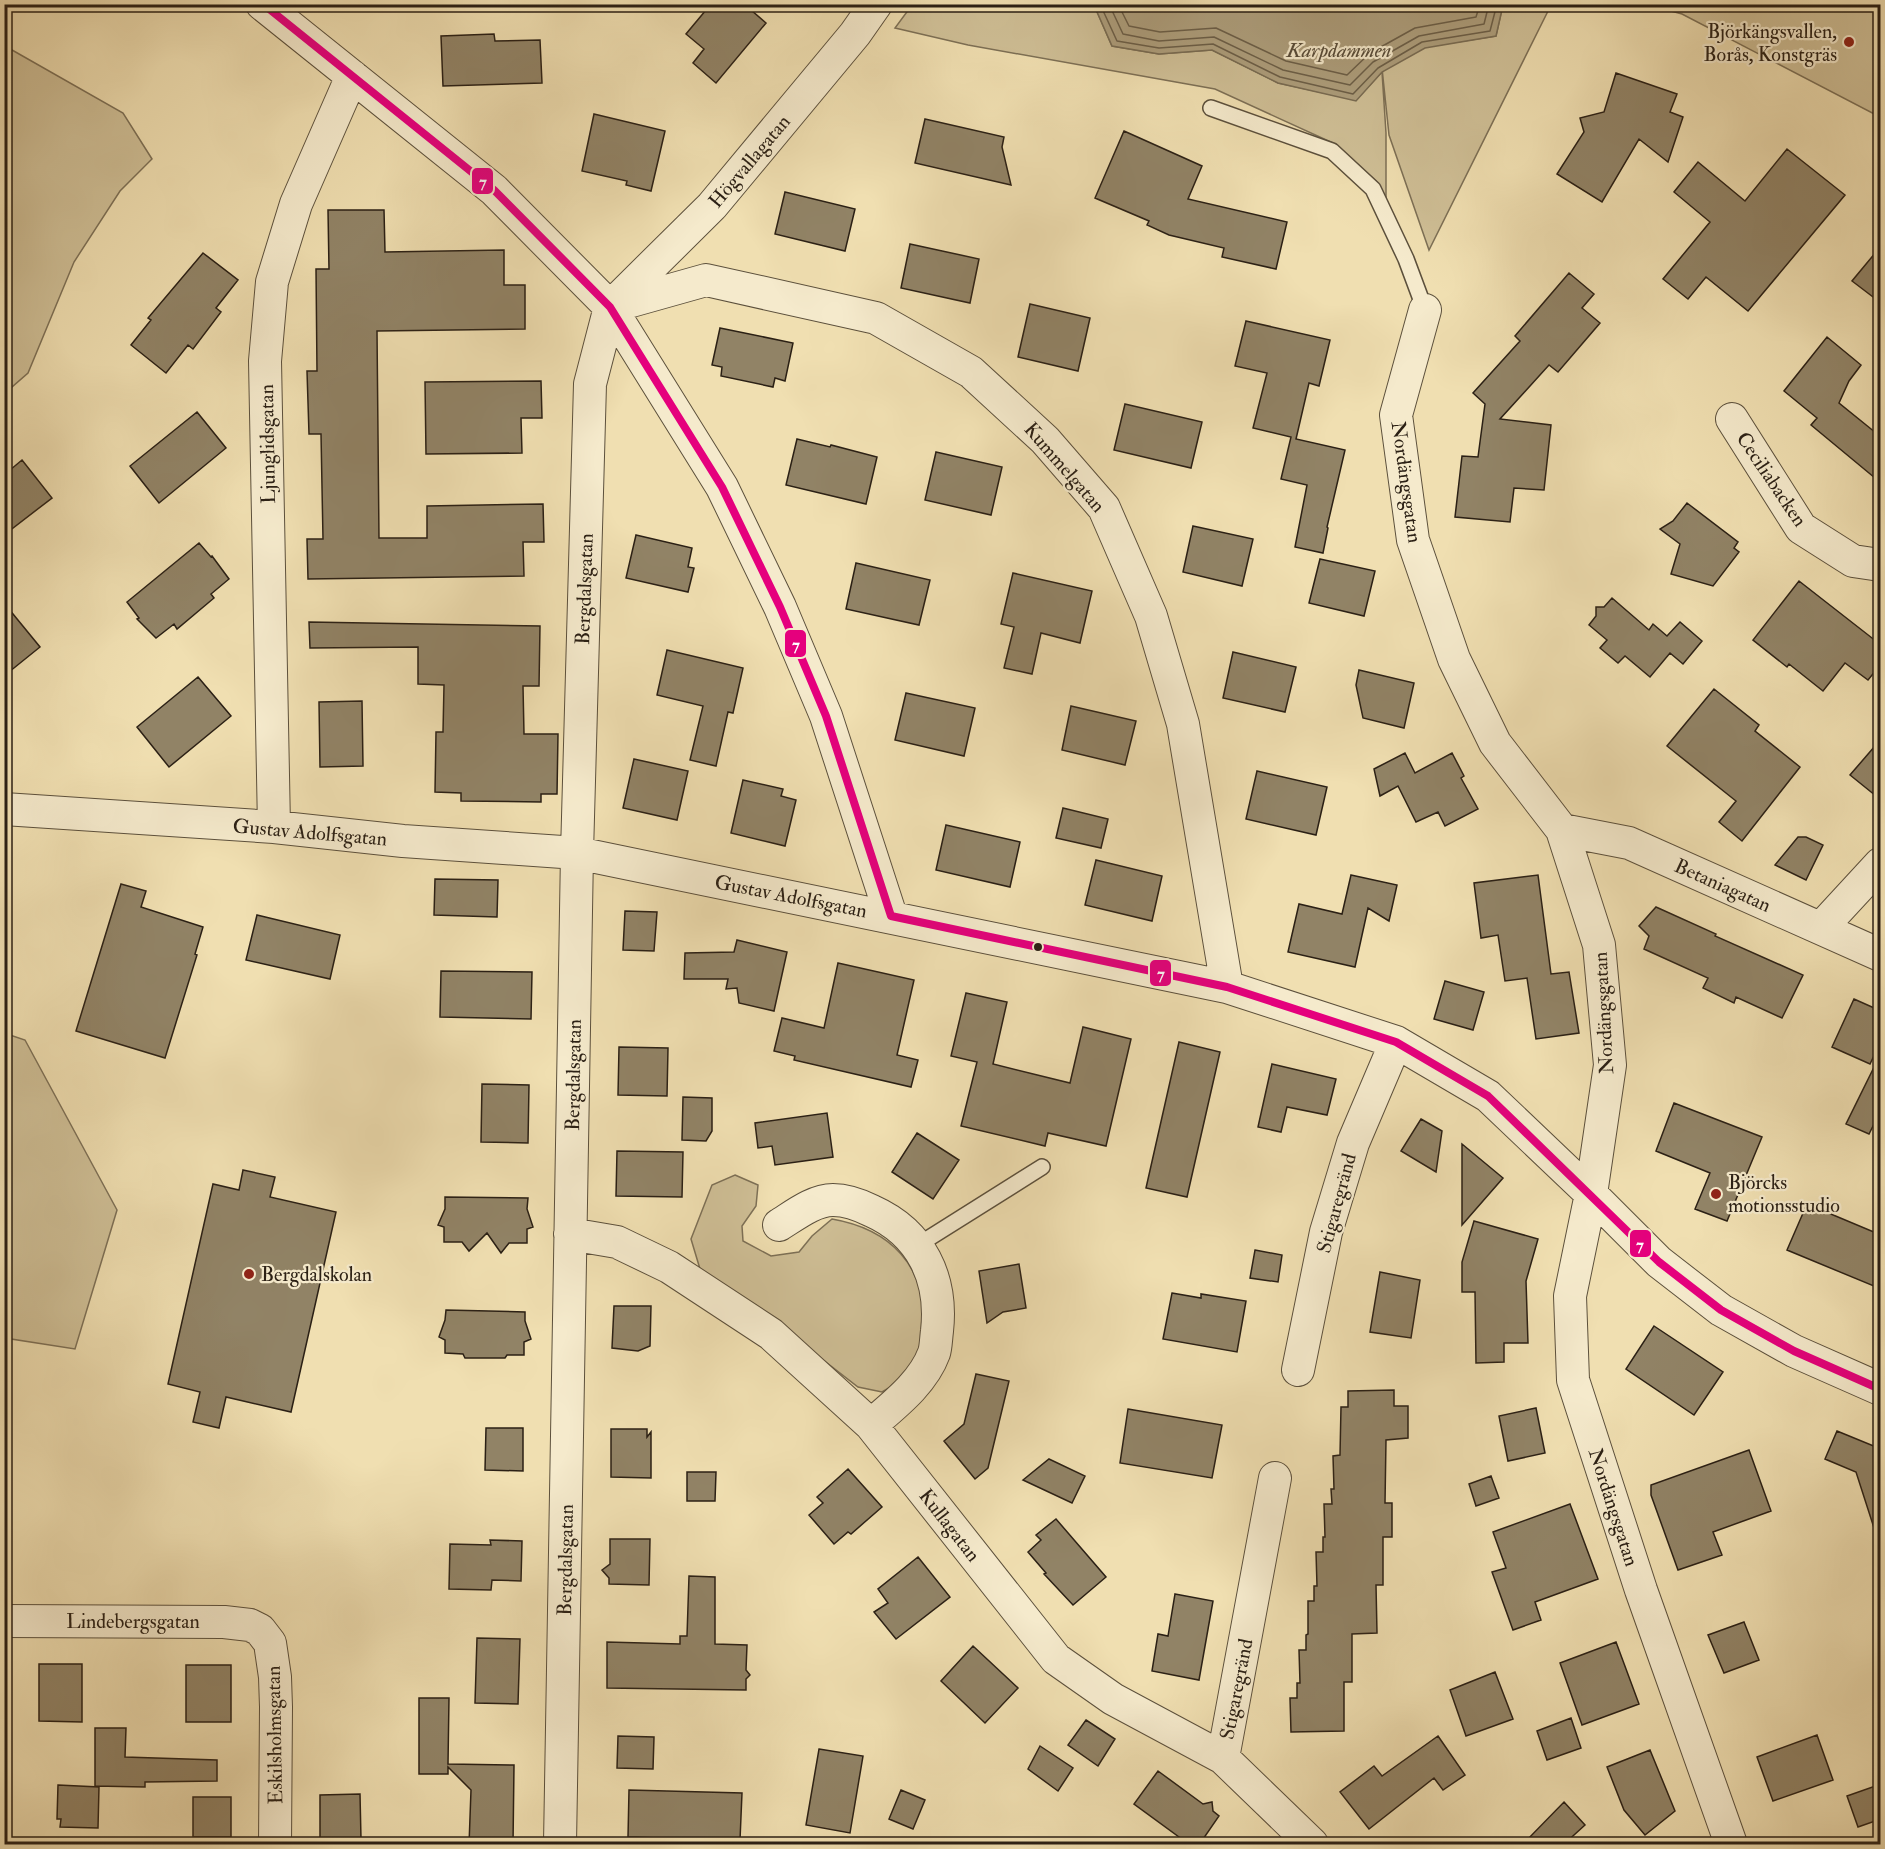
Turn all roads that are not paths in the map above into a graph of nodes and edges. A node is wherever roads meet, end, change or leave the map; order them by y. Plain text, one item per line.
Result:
1 (262, 4) edge
2 (876, 4) edge
3 (352, 76) junction
4 (1211, 108) dead end
5 (610, 307) junction
6 (1425, 310) joint
7 (1732, 419) dead end
8 (1881, 565) edge
9 (4, 809) edge
10 (274, 828) junction
11 (1562, 830) junction
12 (577, 853) junction
13 (1881, 864) edge
14 (891, 916) junction
15 (1821, 928) junction
16 (1881, 955) edge
17 (1227, 987) junction
18 (1396, 1042) junction
19 (1042, 1167) dead end
20 (1591, 1194) junction
21 (779, 1225) dead end
22 (570, 1234) junction
23 (918, 1245) junction
24 (1298, 1370) dead end
25 (1881, 1389) edge
26 (871, 1425) junction
27 (1275, 1479) dead end
28 (4, 1621) edge
29 (260, 1630) joint
30 (1223, 1758) junction
31 (1727, 1843) edge
32 (274, 1845) edge
33 (560, 1845) edge
34 (1312, 1845) edge

1 - 3 street
2 - 5 street, Högvallagatan
3 - 5 street
3 - 10 street, Ljunglidsgatan
4 - 6 lane
5 - 12 street, Bergdalsgatan
5 - 14 street
5 - 17 street, Kummelgatan
6 - 11 street, Nordängsgatan
7 - 8 street, Ceciliabacken
9 - 10 street, Gustav Adolfsgatan
10 - 12 street, Gustav Adolfsgatan
11 - 15 street, Betaniagatan
11 - 20 street, Nordängsgatan
12 - 14 street, Gustav Adolfsgatan
12 - 22 street, Bergdalsgatan
13 - 15 street
14 - 17 street, Gustav Adolfsgatan
15 - 16 street, Betaniagatan
17 - 18 street, Gustav Adolfsgatan
18 - 20 street, Gustav Adolfsgatan
18 - 24 street, Stigaregränd
19 - 23 lane
20 - 25 street, Gustav Adolfsgatan
20 - 31 street, Nordängsgatan
21 - 23 street
22 - 26 street, Kullagatan
22 - 33 street, Bergdalsgatan
23 - 26 street
26 - 30 street, Kullagatan
27 - 30 street, Stigaregränd
28 - 29 street, Lindebergsgatan
29 - 32 street, Eskilsholmsgatan
30 - 34 street, Kullagatan

